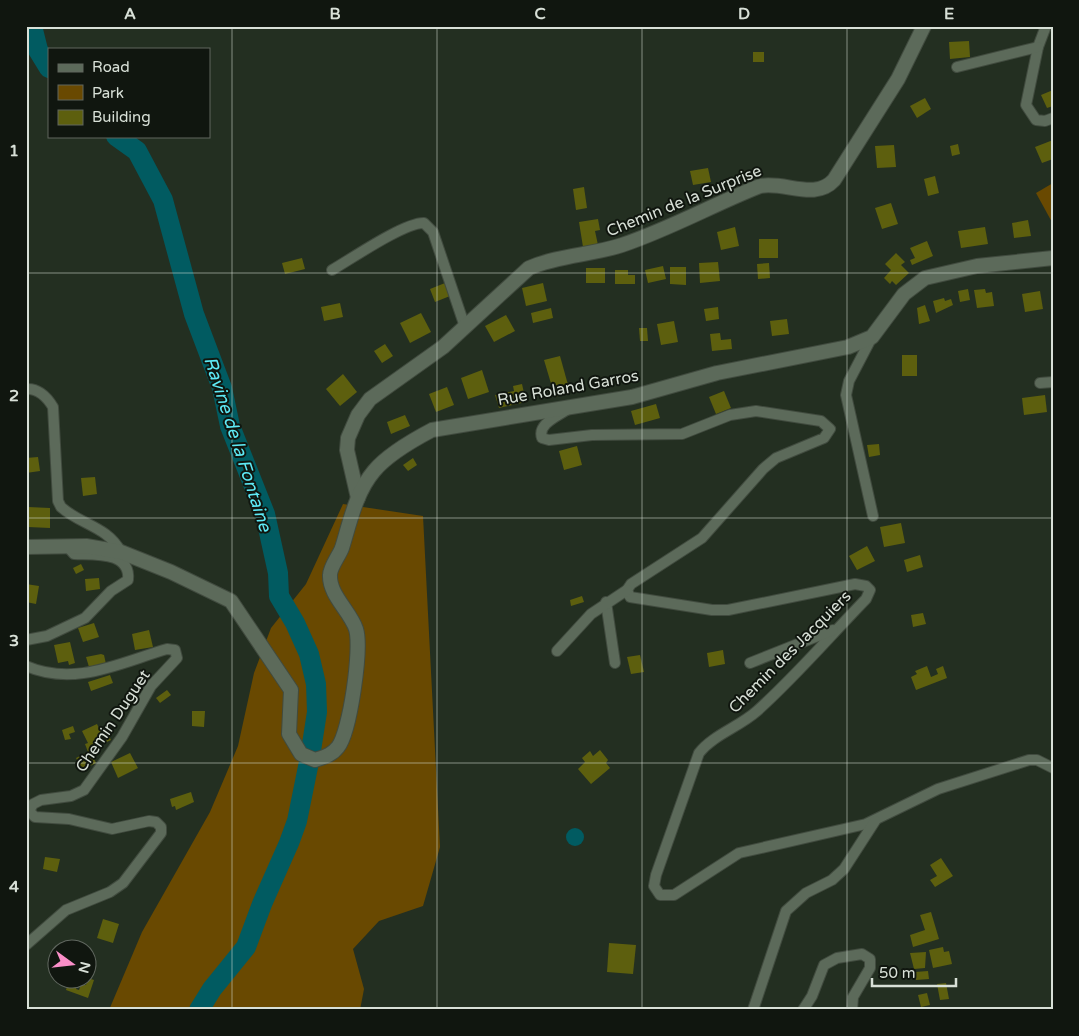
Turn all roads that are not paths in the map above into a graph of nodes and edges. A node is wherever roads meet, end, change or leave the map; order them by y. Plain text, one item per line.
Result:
1 (924, 26) edge
2 (1046, 26) edge
3 (1038, 47) junction
4 (958, 67) dead end
5 (1053, 118) edge
6 (1053, 258) edge
7 (332, 270) dead end
8 (465, 326) junction
9 (872, 338) junction
10 (1053, 382) edge
11 (1040, 383) dead end
12 (26, 389) edge
13 (572, 406) junction
14 (358, 498) junction
15 (873, 516) dead end
16 (67, 546) junction
17 (26, 547) edge
18 (121, 552) junction
19 (627, 590) junction
20 (606, 602) junction
21 (837, 628) junction
22 (26, 640) edge
23 (558, 651) dead end
24 (615, 663) dead end
25 (750, 663) dead end
26 (26, 666) edge
27 (1053, 768) edge
28 (875, 820) junction
29 (26, 945) edge
30 (753, 1010) edge
31 (803, 1010) edge
32 (852, 1010) edge

1 - 8 main road, Chemin de la Surprise
2 - 3 street
3 - 4 street
3 - 5 street
6 - 9 main road
7 - 8 street
8 - 14 main road, Chemin de la Surprise
9 - 13 main road, Rue Roland Garros
9 - 15 street
10 - 11 street
12 - 18 street
13 - 14 main road, Rue Roland Garros
13 - 19 street
14 - 18 main road, Rue Roland Garros
16 - 17 main road
16 - 18 main road
16 - 22 street
19 - 20 street
19 - 21 street, Chemin des Jacquiers
20 - 23 street
20 - 24 street
21 - 25 street
21 - 28 street, Chemin des Jacquiers
26 - 29 street, Chemin Duguet
27 - 28 street
28 - 30 street
31 - 32 street

